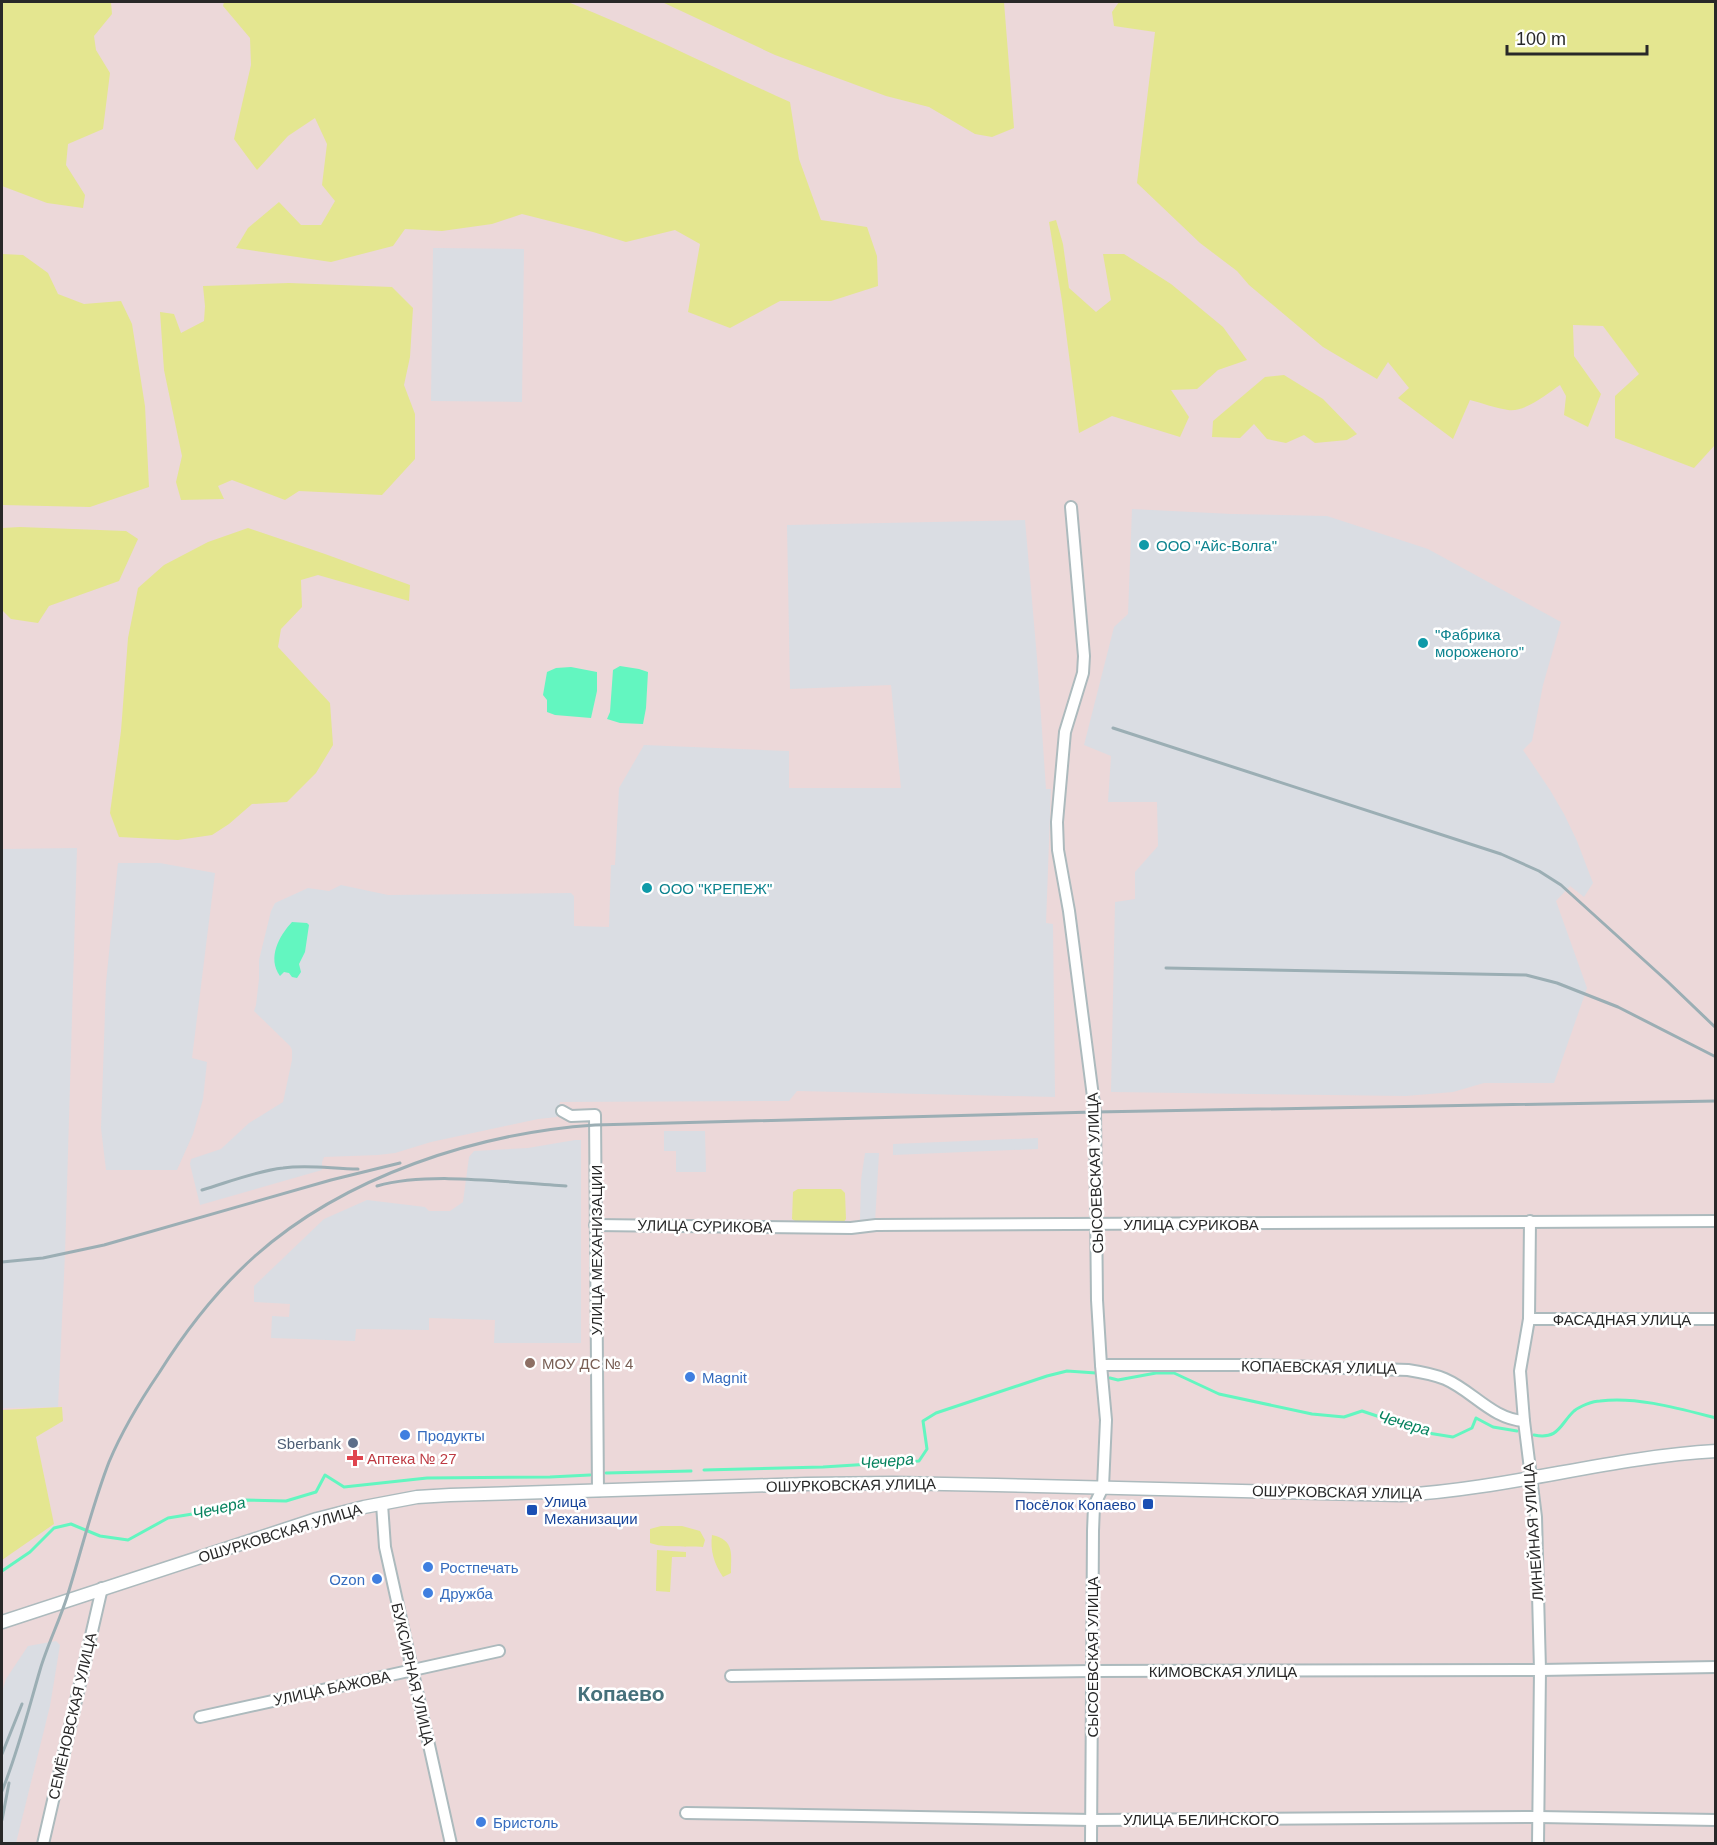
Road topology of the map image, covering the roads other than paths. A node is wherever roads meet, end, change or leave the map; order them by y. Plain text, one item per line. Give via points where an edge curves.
1 (1071, 507) dead end
2 (562, 1111) dead end
3 (1530, 1221) junction
4 (1716, 1221) edge
5 (1097, 1224) junction
6 (595, 1225) junction
7 (1529, 1319) junction
8 (1716, 1319) edge
9 (1101, 1365) junction
10 (1524, 1421) junction
11 (1716, 1451) edge
12 (1531, 1477) junction
13 (1103, 1487) junction
14 (598, 1491) junction
15 (382, 1504) junction
16 (102, 1588) junction
17 (2, 1622) edge
18 (499, 1651) dead end
19 (1716, 1667) edge
20 (412, 1670) junction
21 (1540, 1670) junction
22 (1092, 1671) junction
23 (731, 1676) dead end
24 (200, 1716) dead end
25 (686, 1813) dead end
26 (1539, 1817) junction
27 (1092, 1820) junction
28 (1716, 1820) edge
29 (43, 1844) edge
30 (452, 1844) edge
31 (1091, 1844) edge
32 (1539, 1844) edge

1 - 5 street, СЫСОЕВСКАЯ УЛИЦА via 1084,656 1083,673 1065,732 1058,850 1095,1112
2 - 6 street, УЛИЦА МЕХАНИЗАЦИИ via 571,1116 595,1115
3 - 4 street, УЛИЦА СУРИКОВА
3 - 5 street, УЛИЦА СУРИКОВА
3 - 7 street, ЛИНЕЙНАЯ УЛИЦА
5 - 6 street, УЛИЦА СУРИКОВА via 851,1228
5 - 9 street, СЫСОЕВСКАЯ УЛИЦА
6 - 14 street, УЛИЦА МЕХАНИЗАЦИИ
7 - 8 street, ФАСАДНАЯ УЛИЦА
7 - 10 street, ЛИНЕЙНАЯ УЛИЦА via 1520,1371
9 - 10 street, КОПАЕВСКАЯ УЛИЦА via 1408,1370 1447,1379 1507,1419
9 - 13 street, СЫСОЕВСКАЯ УЛИЦА via 1106,1420
10 - 12 street, ЛИНЕЙНАЯ УЛИЦА
11 - 12 street, ОШУРКОВСКАЯ УЛИЦА
12 - 13 street, ОШУРКОВСКАЯ УЛИЦА via 1401,1495
12 - 21 street, ЛИНЕЙНАЯ УЛИЦА via 1536,1517
13 - 14 street, ОШУРКОВСКАЯ УЛИЦА via 893,1483
13 - 22 street, СЫСОЕВСКАЯ УЛИЦА via 1094,1506
14 - 15 street, ОШУРКОВСКАЯ УЛИЦА via 450,1495
15 - 16 street, ОШУРКОВСКАЯ УЛИЦА via 317,1519
15 - 20 street, БУКСИРНАЯ УЛИЦА via 384,1547
16 - 17 street, ОШУРКОВСКАЯ УЛИЦА
16 - 29 street, СЕМЁНОВСКАЯ УЛИЦА
18 - 20 street, УЛИЦА БАЖОВА
19 - 21 street, КИМОВСКАЯ УЛИЦА
20 - 24 street, УЛИЦА БАЖОВА
20 - 30 street, БУКСИРНАЯ УЛИЦА
21 - 22 street, КИМОВСКАЯ УЛИЦА
21 - 26 street, ЛИНЕЙНАЯ УЛИЦА
22 - 23 street, КИМОВСКАЯ УЛИЦА
22 - 27 street, СЫСОЕВСКАЯ УЛИЦА
25 - 27 street, УЛИЦА БЕЛИНСКОГО
26 - 27 street, УЛИЦА БЕЛИНСКОГО
26 - 28 street, УЛИЦА БЕЛИНСКОГО
26 - 32 street, ЛИНЕЙНАЯ УЛИЦА
27 - 31 street, СЫСОЕВСКАЯ УЛИЦА

